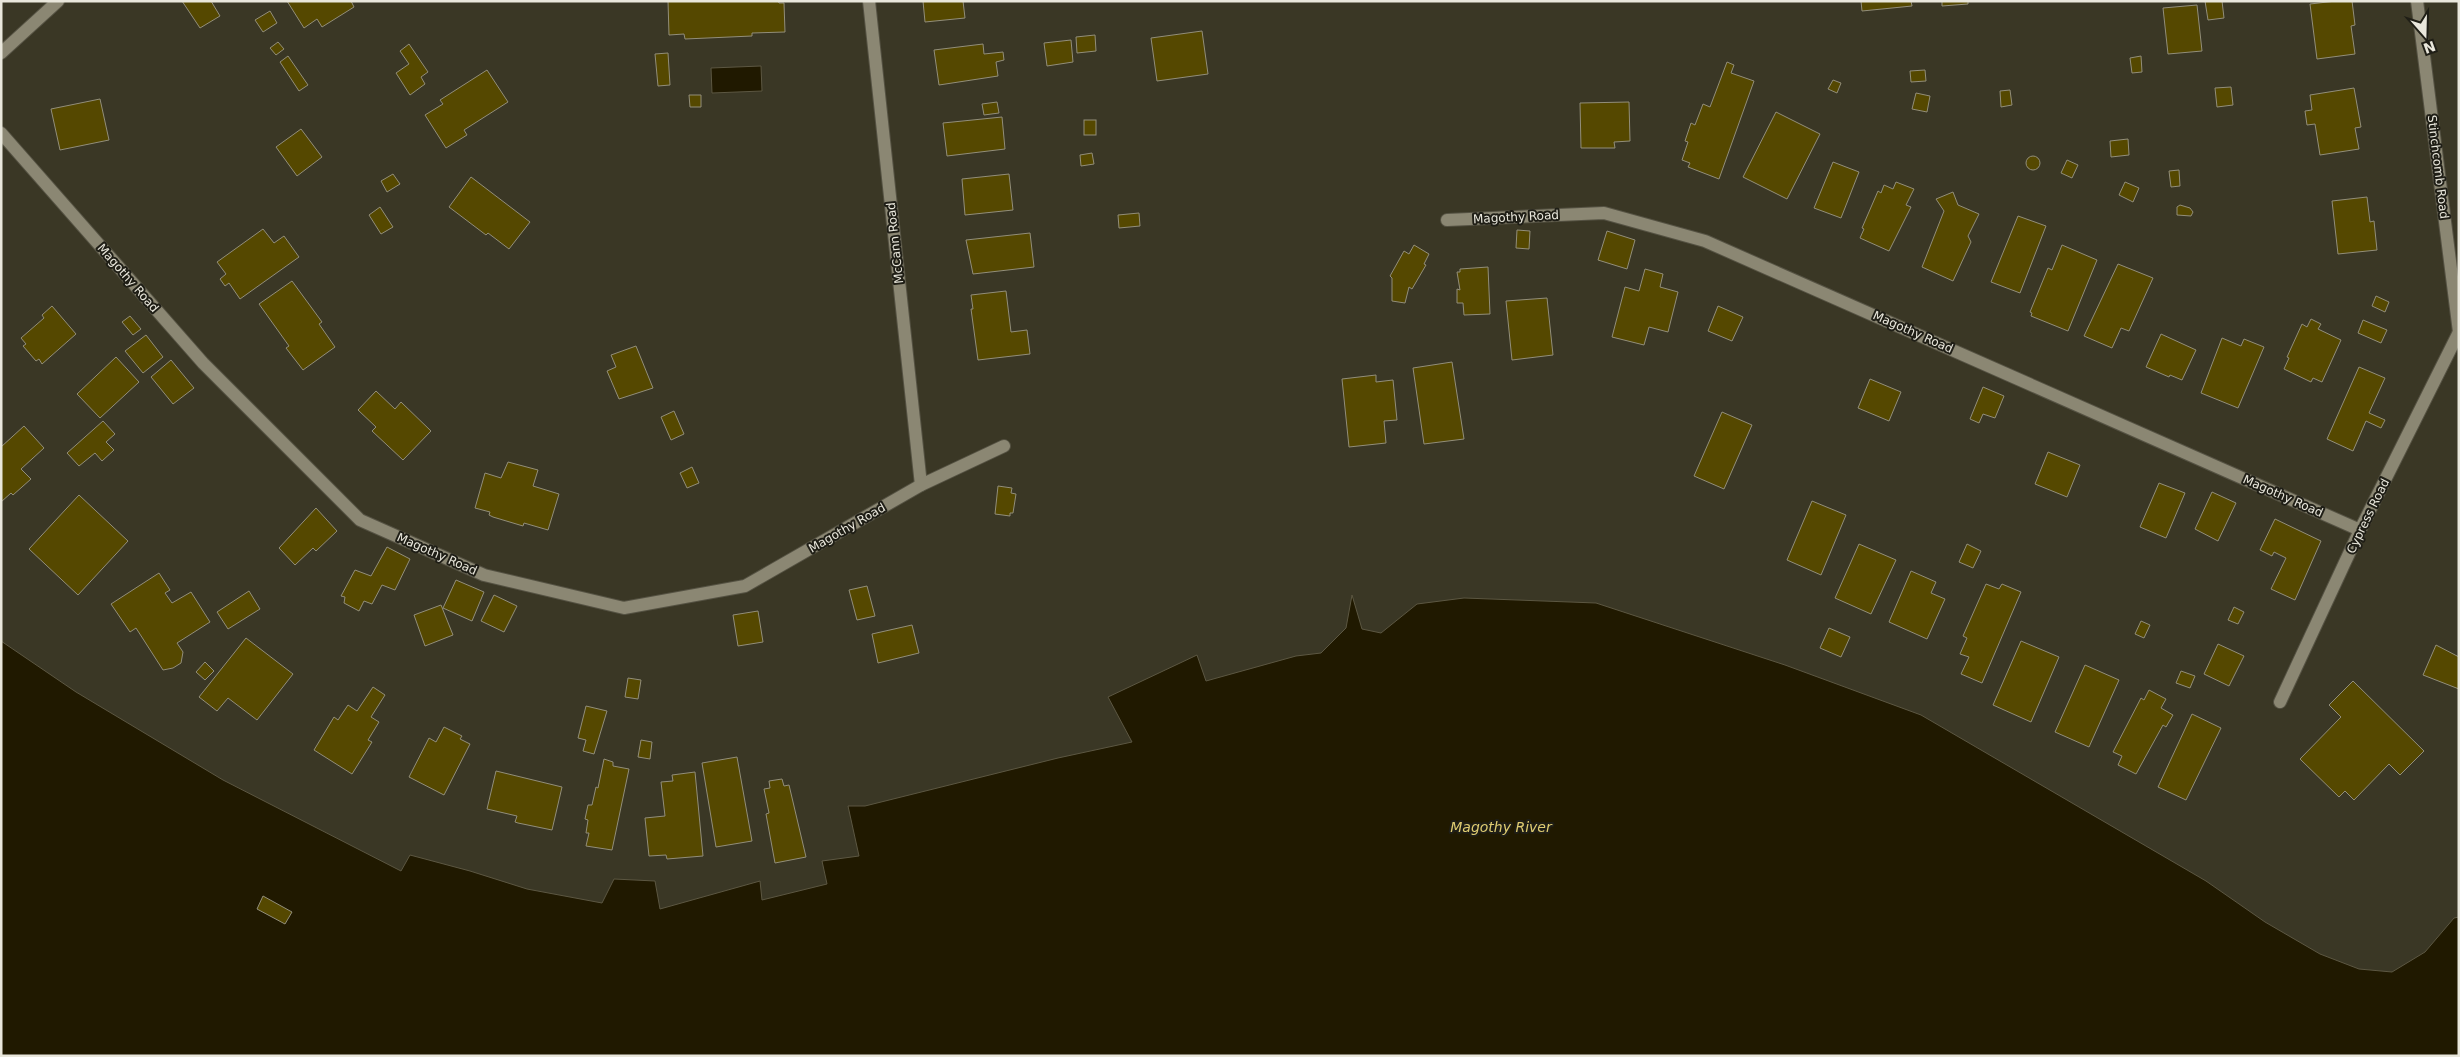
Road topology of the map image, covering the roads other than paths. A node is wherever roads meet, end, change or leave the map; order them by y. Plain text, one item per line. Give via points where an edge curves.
1 (58, 1) edge
2 (868, 1) edge
3 (2417, 1) edge
4 (1, 53) edge
5 (1, 133) edge
6 (1447, 220) dead end
7 (2459, 332) edge
8 (1004, 446) dead end
9 (921, 485) junction
10 (2360, 530) junction
11 (2280, 702) dead end

1 - 4 street
2 - 9 street, McCann Road
3 - 7 street, Stinchcomb Road
5 - 9 street, Magothy Road via 203,363 360,520 484,575 624,608 746,586
6 - 10 street, Magothy Road via 1604,213 1706,241
7 - 10 street, Cypress Road
8 - 9 street, Magothy Road
10 - 11 street, Cypress Road

